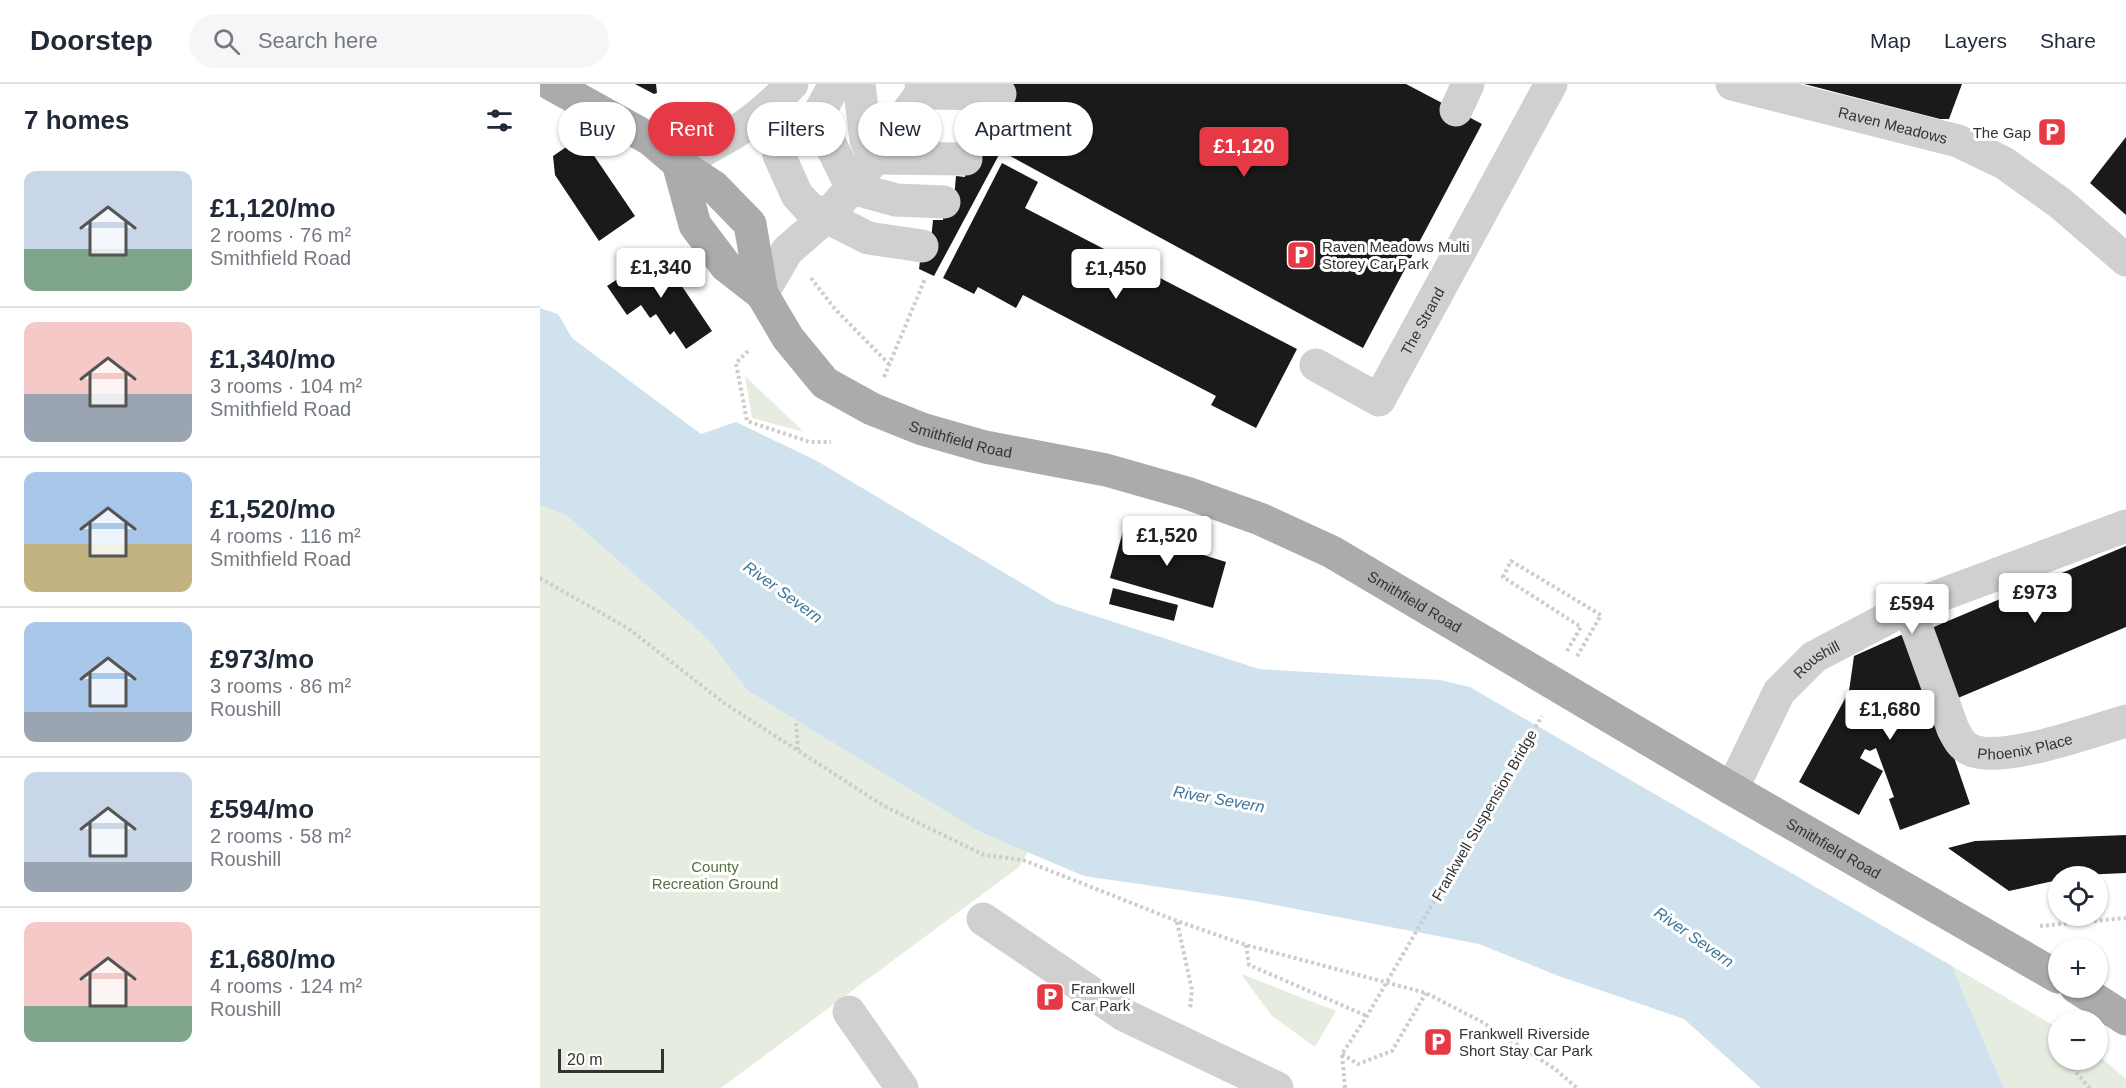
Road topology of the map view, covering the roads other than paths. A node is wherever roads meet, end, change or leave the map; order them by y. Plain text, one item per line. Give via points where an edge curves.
1 (551, 84) edge
2 (835, 84) edge
3 (859, 84) edge
4 (1551, 84) edge
5 (1732, 84) edge
6 (788, 88) edge
7 (861, 102) edge
8 (858, 135) edge
9 (942, 153) edge
10 (870, 156) edge
11 (873, 156) edge
12 (881, 156) edge
13 (886, 156) edge
14 (906, 156) edge
15 (678, 163) junction
16 (957, 181) junction
17 (2126, 260) edge
18 (762, 294) junction
19 (1316, 365) dead end
20 (2126, 526) edge
21 (1909, 608) junction
22 (2126, 721) edge
23 (1732, 789) junction
24 (983, 919) dead end
25 (2048, 971) edge
26 (2093, 998) edge
27 (849, 1012) dead end
28 (2126, 1019) edge
29 (902, 1088) edge
30 (1277, 1088) edge

1 - 15 main road, Smithfield Road via 650,139
2 - 8 street via 816,117
3 - 7 street
4 - 19 street, The Strand via 1379,400
5 - 17 street, Raven Meadows via 1958,141 2004,163 2060,203
6 - 10 street via 779,154 797,195 809,208
6 - 15 street via 735,135
9 - 16 street
11 - 18 street via 787,251
12 - 16 street via 868,238
13 - 16 street via 896,200
14 - 16 street
15 - 18 main road, Smithfield Road via 695,225 726,266
15 - 18 main road, Smithfield Road via 714,187 750,224
18 - 23 main road, Smithfield Road via 788,338 825,383 872,409 922,429 985,447 1106,470 1260,519 1332,552
20 - 21 street, Roushill
21 - 22 street, Phoenix Place via 1953,729 1969,750 1982,754 2047,744
21 - 23 street, Roushill via 1814,657 1796,673 1779,692
23 - 25 main road, Smithfield Road
24 - 30 street via 1124,1015
26 - 28 main road
27 - 29 street

